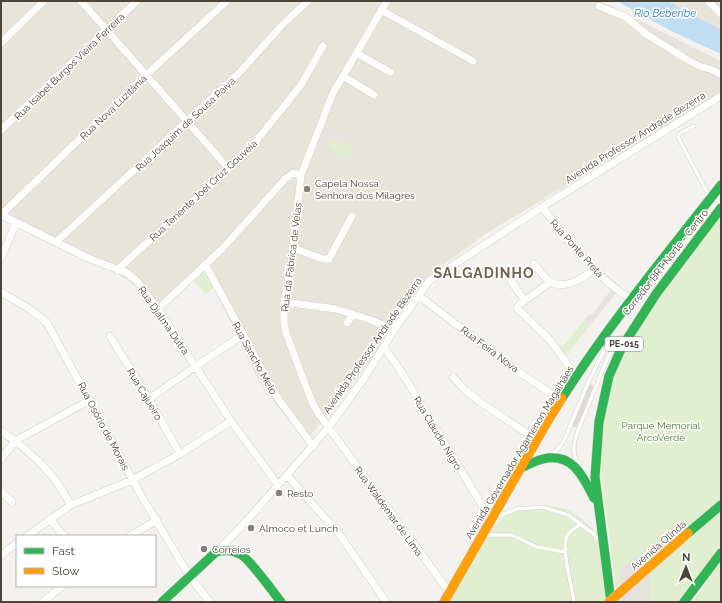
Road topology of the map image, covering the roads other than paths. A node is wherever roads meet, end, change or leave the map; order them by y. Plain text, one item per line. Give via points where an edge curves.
1 (44, 1) edge
2 (81, 1) edge
3 (137, 1) edge
4 (227, 1) edge
5 (308, 1) edge
6 (386, 1) edge
7 (708, 1) edge
8 (599, 6) dead end
9 (381, 10) junction
10 (721, 14) edge
11 (107, 30) junction
12 (1, 43) edge
13 (324, 46) dead end
14 (356, 52) junction
15 (473, 62) dead end
16 (390, 72) dead end
17 (146, 75) junction
18 (721, 75) edge
19 (343, 76) junction
20 (374, 95) dead end
21 (721, 96) edge
22 (187, 122) junction
23 (694, 126) dead end
24 (1, 130) edge
25 (229, 169) junction
26 (301, 175) junction
27 (721, 184) edge
28 (721, 191) edge
29 (710, 198) junction
30 (721, 204) edge
31 (542, 207) junction
32 (721, 208) edge
33 (1, 215) edge
34 (352, 216) dead end
35 (16, 223) junction
36 (56, 242) junction
37 (293, 248) junction
38 (1, 258) edge
39 (205, 264) junction
40 (534, 264) dead end
41 (594, 268) junction
42 (117, 270) junction
43 (511, 281) dead end
44 (550, 282) junction
45 (1, 292) edge
46 (419, 296) junction
47 (632, 300) junction
48 (525, 301) junction
49 (284, 302) junction
50 (642, 307) dead end
51 (158, 309) junction
52 (353, 314) junction
53 (348, 323) dead end
54 (394, 330) junction
55 (624, 331) dead end
56 (243, 335) junction
57 (611, 335) dead end
58 (110, 336) dead end
59 (608, 342) dead end
60 (384, 347) junction
61 (196, 366) junction
62 (577, 375) junction
63 (454, 377) dead end
64 (149, 399) junction
65 (90, 400) junction
66 (562, 400) junction
67 (231, 421) junction
68 (328, 428) junction
69 (1, 430) edge
70 (537, 440) junction
71 (15, 441) junction
72 (313, 446) junction
73 (180, 454) junction
74 (545, 458) junction
75 (1, 459) edge
76 (520, 468) junction
77 (582, 474) junction
78 (287, 475) junction
79 (132, 480) junction
80 (278, 485) junction
81 (1, 491) edge
82 (12, 502) dead end
83 (72, 505) junction
84 (721, 505) edge
85 (598, 506) junction
86 (50, 519) junction
87 (157, 520) junction
88 (491, 520) junction
89 (581, 524) junction
90 (28, 535) edge
91 (63, 535) edge
92 (132, 535) edge
93 (482, 535) junction
94 (16, 545) edge
95 (216, 552) junction
96 (565, 552) junction
97 (721, 553) edge
98 (605, 554) junction
99 (1, 555) edge
100 (190, 577) junction
101 (61, 587) edge
102 (450, 594) junction
103 (43, 602) edge
104 (162, 602) edge
105 (210, 602) edge
106 (281, 602) edge
107 (386, 602) edge
108 (444, 602) edge
109 (574, 602) edge
110 (610, 602) edge
111 (684, 602) edge

1 - 12 street
2 - 11 street
3 - 11 street, Rua Isabel Burgos Vieira Ferreira
4 - 17 street, Rua Nova Luzitânia
5 - 22 street, Rua Joaquim de Sousa Paiva via 282,25 238,74
6 - 9 street, Rua da Fábrica de Velas
7 - 10 street
8 - 18 street via 632,20 646,34 686,60
9 - 14 street, Rua da Fábrica de Velas
9 - 15 street
11 - 17 street
11 - 24 street, Rua Isabel Burgos Vieira Ferreira
13 - 25 street, Rua Tenente Joel Cruz Gouveia via 301,85 249,150
14 - 16 street
14 - 19 street, Rua da Fábrica de Velas
17 - 22 street
17 - 33 street, Rua Nova Luzitânia
19 - 20 street
19 - 26 street, Rua da Fábrica de Velas via 333,93
21 - 31 street, Avenida Professor Andrade Bezerra
22 - 25 street
22 - 36 street, Rua Joaquim de Sousa Paiva
23 - 29 lane via 678,137
25 - 42 street, Rua Tenente Joel Cruz Gouveia
26 - 37 street, Rua da Fábrica de Velas
26 - 39 street via 290,175
27 - 29 main road, Avenida Governador Agamenon Magalhães / PE-015
28 - 47 lane, Corredor BRT Norte - Centro
29 - 47 main road, Avenida Governador Agamenon Magalhães / PE-015
30 - 50 lane, Corredor BRT Norte - Centro
31 - 41 street, Rua Ponte Preta
31 - 46 street, Avenida Professor Andrade Bezerra via 429,281
32 - 85 main road, PE-015 via 656,294 612,367 599,422 595,477
33 - 35 street, Rua Djalma Dutra
34 - 37 street via 329,259
35 - 36 street, Rua Djalma Dutra
35 - 38 street
36 - 42 street, Rua Djalma Dutra
37 - 49 street, Rua da Fábrica de Velas
39 - 51 street
39 - 56 street, Rua Sancho Melo
40 - 44 street
41 - 44 street via 579,281 565,284
41 - 47 street, Rua Ponte Preta
42 - 51 street, Rua Djalma Dutra via 132,277
43 - 48 street
44 - 48 street
45 - 65 street, Rua Osório de Morais via 30,309 47,323
46 - 54 street, Avenida Professor Andrade Bezerra
46 - 66 street, Rua Feira Nova via 519,372
47 - 57 lane, Corredor BRT Norte - Centro
47 - 62 main road, Avenida Governador Agamenon Magalhães / PE-015
48 - 62 street via 517,308 550,340
49 - 52 street via 336,309
49 - 68 street, Rua da Fábrica de Velas via 286,333 312,402
51 - 61 street, Rua Djalma Dutra
52 - 53 street
52 - 54 street
54 - 60 street, Avenida Professor Andrade Bezerra
55 - 77 lane, Corredor BRT Norte - Centro via 608,357 574,443 575,458
56 - 61 street
56 - 72 street, Rua Sancho Melo via 277,397
58 - 64 street, Rua Cajueiro
59 - 74 lane via 563,443 556,452
60 - 68 street, Avenida Professor Andrade Bezerra
60 - 88 street, Rua Cláudio Nigro
61 - 64 street
61 - 67 street, Rua Djalma Dutra
62 - 66 main road, Avenida Governador Agamenon Magalhães / PE-015
63 - 70 street via 480,402
64 - 73 street, Rua Cajueiro
65 - 71 street
65 - 79 street, Rua Osório de Morais
66 - 70 main road, Avenida Governador Agamenon Magalhães / PE-015
67 - 73 street
67 - 80 street, Rua Djalma Dutra
68 - 72 street, Avenida Professor Andrade Bezerra
68 - 102 street, Rua Waldemar de Lima
69 - 71 street
70 - 76 main road, Avenida Governador Agamenon Magalhães / PE-015
71 - 75 street
71 - 83 street via 46,469
72 - 78 street, Avenida Professor Andrade Bezerra
73 - 79 street
74 - 76 main road
74 - 77 main road via 570,462
76 - 88 main road, Avenida Governador Agamenon Magalhães / PE-015
77 - 85 main road
78 - 80 street, Avenida Professor Andrade Bezerra
78 - 107 street via 340,535
79 - 83 street
79 - 87 street, Rua Osório de Morais
80 - 95 street, Avenida Professor Andrade Bezerra
81 - 82 street
83 - 86 street
84 - 110 main road, Avenida Olinda, bridge
85 - 98 main road, PE-015
86 - 90 street
86 - 91 street
87 - 92 street
87 - 100 street, Rua Osório de Morais
88 - 89 lane via 517,509 542,508 568,515
88 - 93 main road, Avenida Governador Agamenon Magalhães / PE-015
89 - 96 lane via 567,536
89 - 98 lane via 594,534
93 - 96 lane via 512,535 537,547
93 - 102 main road, Avenida Governador Agamenon Magalhães / PE-015
94 - 99 street
95 - 100 main road, Avenida Professor Andrade Bezerra
95 - 106 main road via 233,550 244,556
96 - 109 lane
97 - 111 main road
98 - 110 main road, PE-015
100 - 104 main road, Avenida Professor Andrade Bezerra
100 - 105 street, Rua Osório de Morais
101 - 103 street
102 - 108 main road, Avenida Governador Agamenon Magalhães / PE-015

